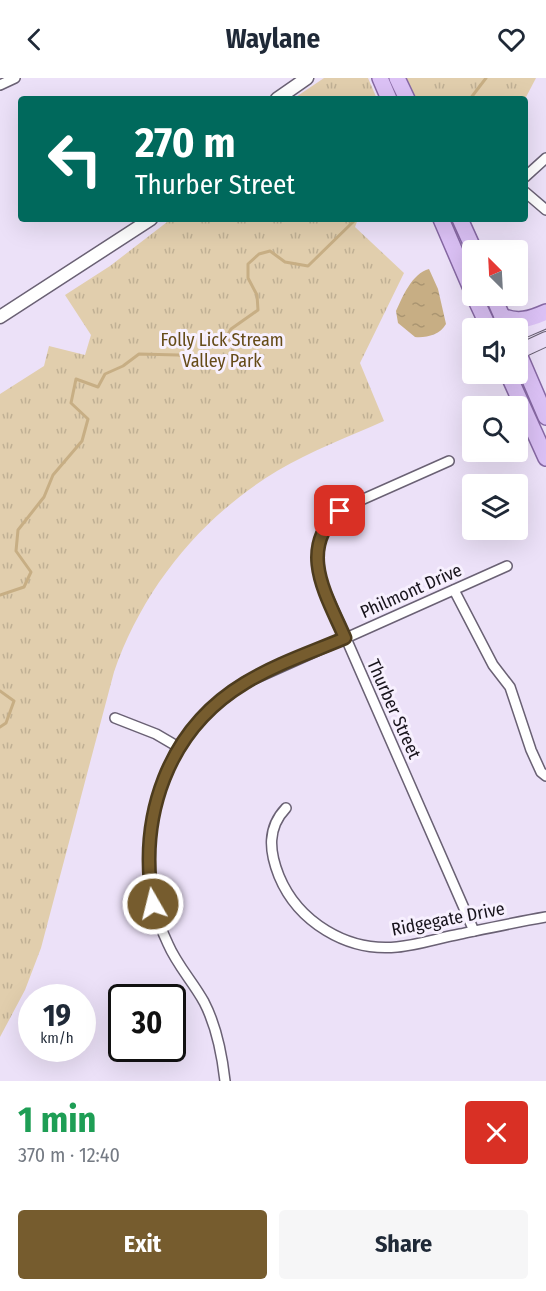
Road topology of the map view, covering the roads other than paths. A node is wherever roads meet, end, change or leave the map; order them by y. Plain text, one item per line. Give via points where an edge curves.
1 (15, 78) edge
2 (307, 78) edge
3 (380, 78) edge
4 (397, 78) edge
5 (0, 85) edge
6 (281, 96) edge
7 (388, 96) edge
8 (406, 96) edge
9 (546, 158) edge
10 (528, 174) edge
11 (528, 195) edge
12 (546, 210) edge
13 (146, 222) edge
14 (442, 222) edge
15 (461, 222) edge
16 (469, 240) edge
17 (462, 268) edge
18 (546, 312) edge
19 (0, 317) edge
20 (528, 319) edge
21 (546, 321) edge
22 (528, 329) edge
23 (546, 339) edge
24 (528, 347) edge
25 (528, 375) edge
26 (513, 384) edge
27 (546, 417) edge
28 (546, 458) edge
29 (449, 461) dead end
30 (507, 566) dead end
31 (454, 590) junction
32 (345, 638) junction
33 (115, 718) dead end
34 (180, 748) junction
35 (546, 776) edge
36 (286, 808) dead end
37 (546, 917) edge
38 (474, 931) junction
39 (225, 1081) edge

1 - 5 street
2 - 6 street
3 - 7 main road
4 - 8 main road
9 - 10 street
11 - 12 street
13 - 19 street
14 - 17 main road
15 - 16 main road
18 - 20 main road
21 - 22 main road
23 - 24 main road
25 - 27 main road
26 - 28 main road
29 - 32 street, Thurber Street via 350,505 327,525 318,548 317,568
30 - 31 street, Philmont Drive
31 - 32 street, Philmont Drive
31 - 35 street via 493,666 510,687 531,750
32 - 34 street, Philmont Drive via 243,684 208,712
32 - 38 street, Thurber Street
33 - 34 street
34 - 39 street, Philmont Drive via 164,779 152,817 150,883 156,916 168,946 212,1019
36 - 38 street, Ridgegate Drive via 271,834 273,859 286,891 320,927 349,942 382,948
37 - 38 street, Ridgegate Drive

